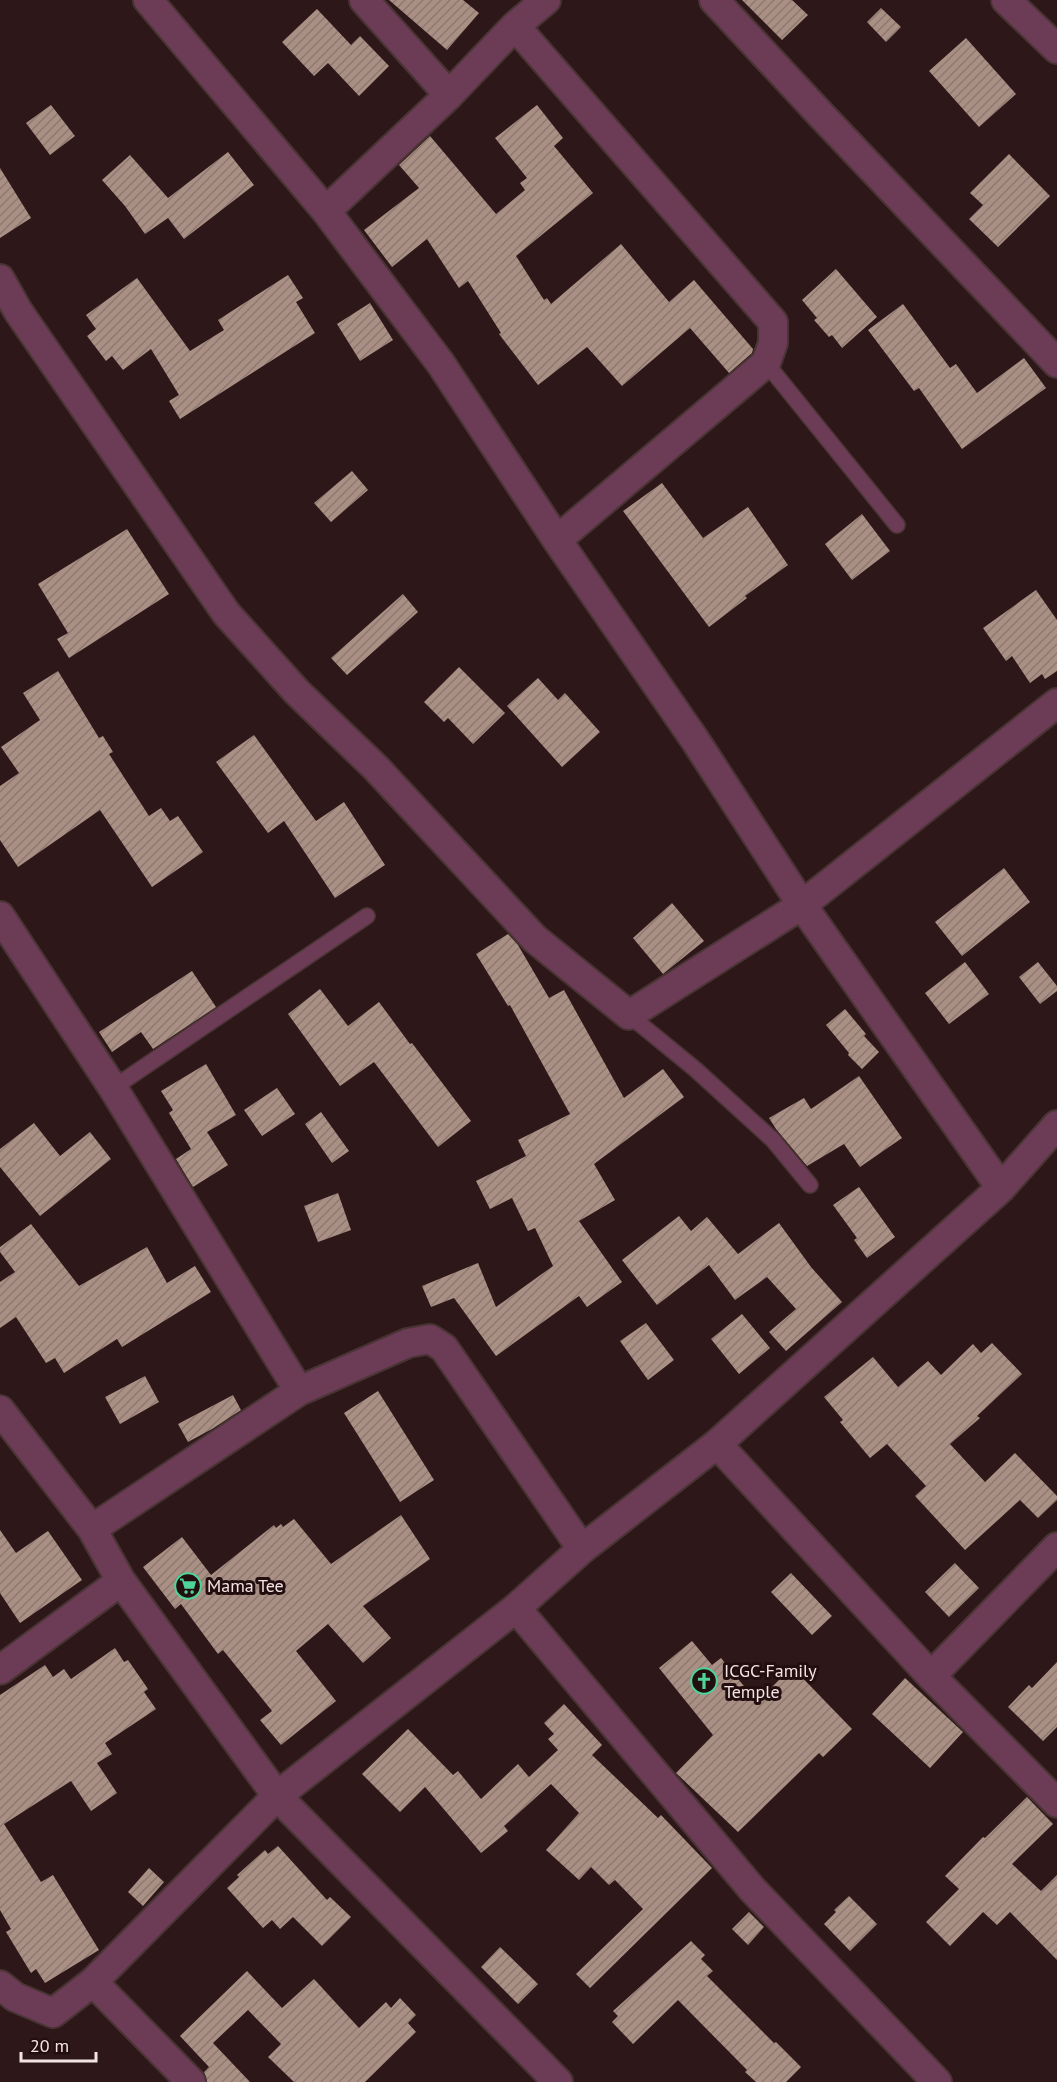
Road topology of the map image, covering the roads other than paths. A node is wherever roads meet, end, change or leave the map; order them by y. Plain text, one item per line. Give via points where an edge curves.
1 (148, 0) edge
2 (364, 0) edge
3 (546, 0) edge
4 (714, 0) edge
5 (1006, 0) edge
6 (515, 26) junction
7 (1057, 49) edge
8 (449, 95) junction
9 (326, 211) junction
10 (0, 279) edge
11 (766, 363) junction
12 (1057, 363) edge
13 (897, 525) dead end
14 (557, 540) junction
15 (1057, 703) edge
16 (802, 905) junction
17 (0, 916) edge
18 (367, 916) dead end
19 (629, 1015) junction
20 (113, 1088) junction
21 (1057, 1125) edge
22 (810, 1185) dead end
23 (1001, 1188) junction
24 (299, 1391) junction
25 (0, 1410) edge
26 (717, 1444) junction
27 (92, 1529) junction
28 (1057, 1547) edge
29 (582, 1549) junction
30 (121, 1581) junction
31 (516, 1608) junction
32 (0, 1670) edge
33 (931, 1676) junction
34 (277, 1796) junction
35 (1057, 1803) edge
36 (93, 1982) junction
37 (0, 1985) edge
38 (192, 2082) edge
39 (558, 2082) edge
40 (937, 2082) edge

1 - 9 street
2 - 8 street
3 - 6 street
4 - 12 street
5 - 7 street
6 - 8 street
6 - 11 street via 773,322 773,343
8 - 9 street
9 - 14 street via 441,364
10 - 19 street via 226,613 536,939
11 - 13 lane
11 - 14 street
14 - 16 street via 695,740
15 - 16 street
16 - 19 street
16 - 23 street
17 - 20 street
18 - 20 lane
19 - 22 lane via 773,1140
20 - 24 street
21 - 23 street
23 - 26 street
24 - 27 street
24 - 29 street via 408,1343 430,1339 444,1348
25 - 27 street
26 - 29 street
26 - 33 street
27 - 30 street
28 - 33 street
29 - 31 street
30 - 32 street
30 - 34 street
31 - 34 street
31 - 40 street via 752,1889
33 - 35 street
34 - 36 street
34 - 39 street
36 - 37 street via 53,2013 15,1997
36 - 38 street

